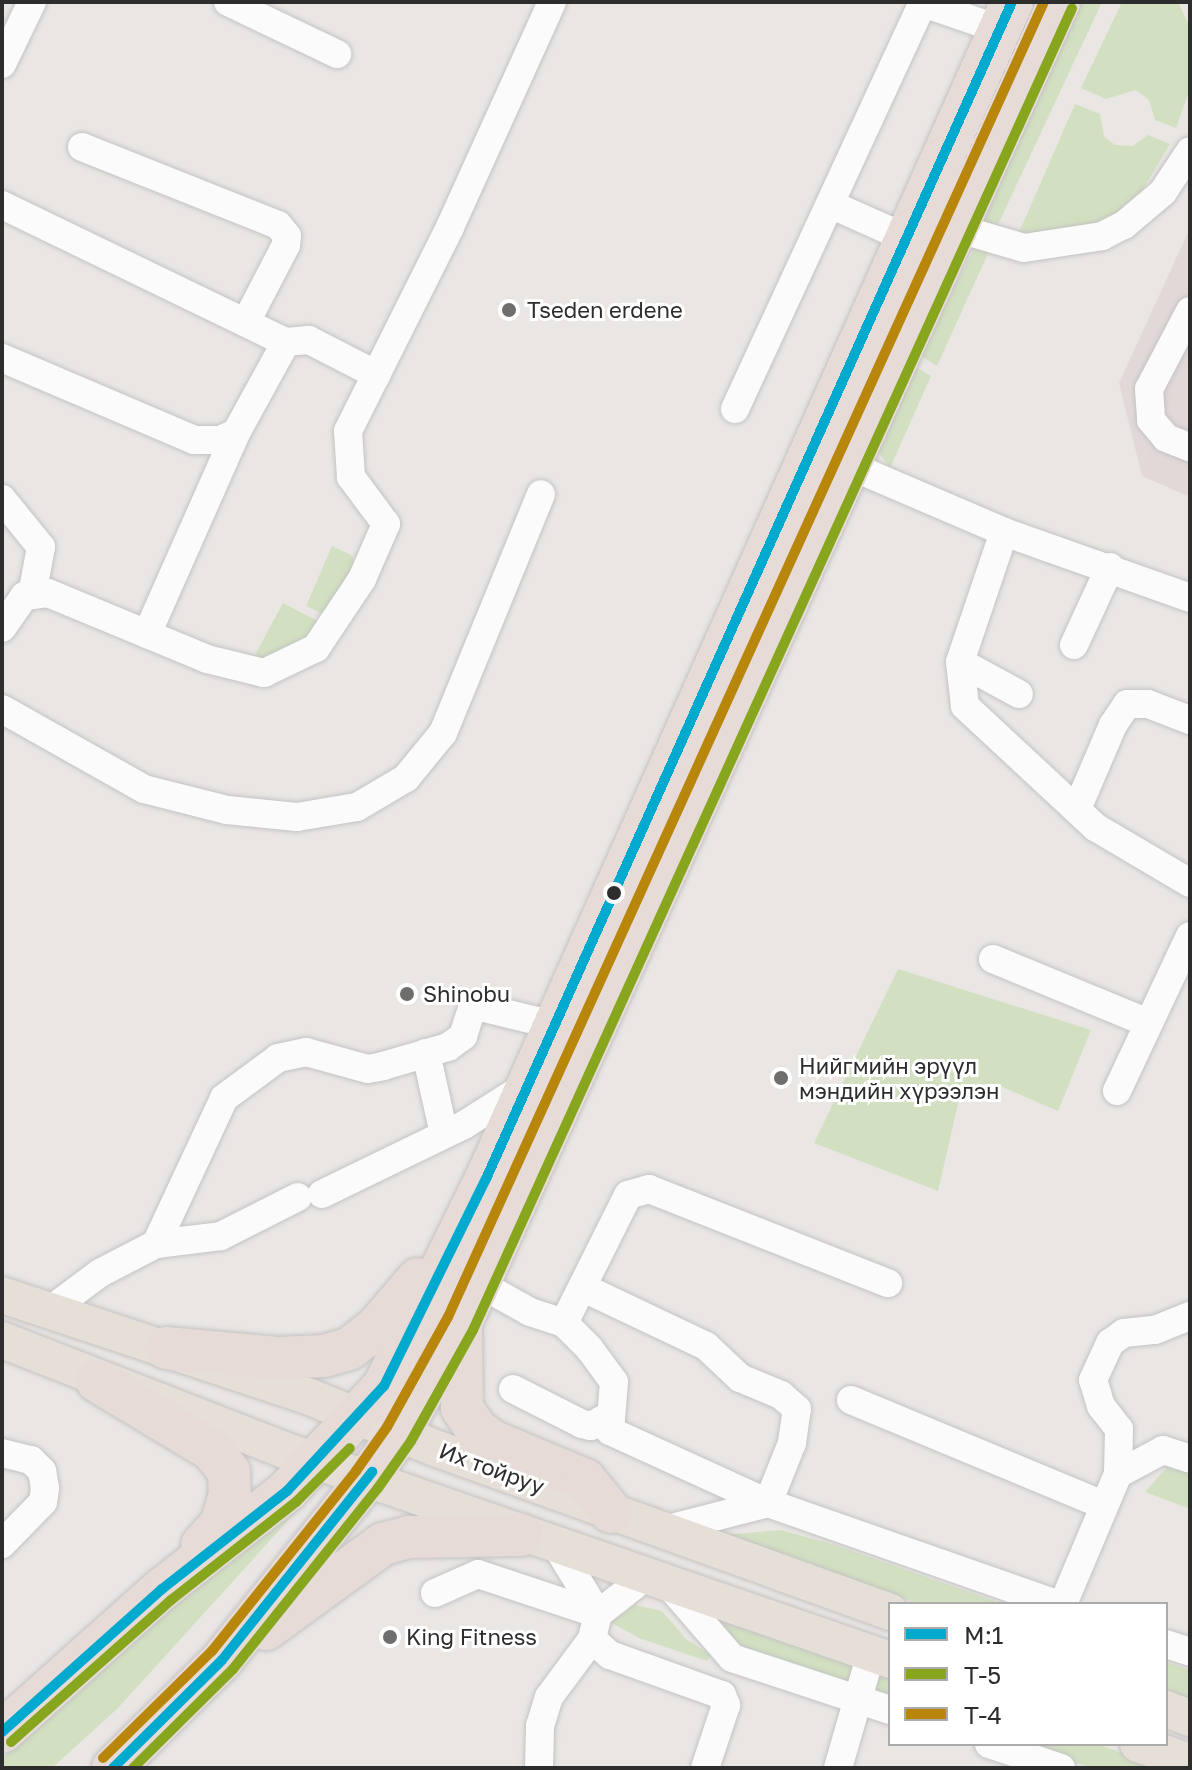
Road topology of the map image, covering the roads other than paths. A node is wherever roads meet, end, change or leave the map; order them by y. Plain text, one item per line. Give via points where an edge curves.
1 (32, 2) edge
2 (228, 2) edge
3 (552, 2) edge
4 (1059, 2) edge
5 (923, 3) edge
6 (1006, 16) edge
7 (337, 54) dead end
8 (2, 64) edge
9 (82, 147) dead end
10 (1190, 151) edge
11 (830, 204) junction
12 (2, 205) edge
13 (956, 228) junction
14 (906, 238) junction
15 (1190, 311) edge
16 (246, 322) junction
17 (286, 342) junction
18 (2, 358) edge
19 (377, 375) junction
20 (735, 409) dead end
21 (236, 433) junction
22 (1190, 447) edge
23 (848, 465) junction
24 (541, 494) dead end
25 (2, 499) edge
26 (1004, 532) junction
27 (1110, 567) junction
28 (32, 595) junction
29 (1190, 598) edge
30 (2, 628) edge
31 (147, 634) junction
32 (1074, 645) dead end
33 (960, 662) junction
34 (1019, 694) dead end
35 (2, 709) edge
36 (1190, 720) edge
37 (1077, 809) junction
38 (1190, 883) edge
39 (1190, 936) edge
40 (993, 959) dead end
41 (1148, 1023) junction
42 (554, 1025) junction
43 (426, 1053) junction
44 (527, 1085) junction
45 (1117, 1091) dead end
46 (444, 1134) junction
47 (486, 1179) junction
48 (156, 1244) junction
49 (888, 1283) dead end
50 (480, 1284) junction
51 (582, 1287) junction
52 (2, 1295) edge
53 (49, 1311) junction
54 (1190, 1316) edge
55 (461, 1323) junction
56 (564, 1323) junction
57 (2, 1340) edge
58 (166, 1348) junction
59 (97, 1381) junction
60 (513, 1389) dead end
61 (851, 1400) dead end
62 (607, 1417) junction
63 (359, 1418) junction
64 (399, 1434) junction
65 (2, 1453) edge
66 (1190, 1459) edge
67 (317, 1461) junction
68 (1118, 1474) junction
69 (367, 1479) junction
70 (768, 1503) junction
71 (1103, 1505) junction
72 (611, 1512) junction
73 (660, 1531) junction
74 (539, 1541) junction
75 (2, 1544) edge
76 (657, 1581) junction
77 (162, 1589) junction
78 (435, 1593) dead end
79 (1050, 1602) edge
80 (1064, 1602) edge
81 (888, 1611) edge
82 (595, 1627) junction
83 (1168, 1645) edge
84 (1190, 1652) edge
85 (880, 1657) edge
86 (222, 1660) junction
87 (857, 1699) junction
88 (888, 1709) edge
89 (1168, 1710) edge
90 (1190, 1718) edge
91 (2, 1732) edge
92 (995, 1746) edge
93 (1144, 1746) edge
94 (1190, 1762) edge
95 (113, 1768) edge
96 (539, 1768) edge
97 (705, 1768) edge
98 (838, 1768) edge
99 (1061, 1768) edge

1 - 8 street
2 - 7 street
3 - 19 street
4 - 13 highway
5 - 6 street
5 - 11 street
6 - 14 highway
9 - 16 street via 278,225 287,236 286,245
10 - 13 street via 1163,192 1102,236 1024,248
11 - 14 street
11 - 20 street
12 - 16 street
13 - 23 highway
14 - 42 highway
15 - 22 street via 1149,389 1151,420 1166,438
16 - 17 street
17 - 19 street via 309,340
17 - 21 street
18 - 21 street via 194,440 220,440
19 - 31 street via 348,431 351,477 386,524 362,579 316,648 264,673 207,659
21 - 31 street
23 - 26 street
23 - 50 highway
24 - 35 street via 443,733 406,778 357,807 297,817 227,810 144,789
25 - 28 street via 41,547
26 - 27 street
26 - 33 street
27 - 29 street
27 - 32 street
28 - 30 street via 24,596
28 - 31 street via 48,593
33 - 34 street
33 - 37 street via 965,706 979,725
36 - 37 street via 1148,704 1127,704
37 - 38 street via 1106,834
39 - 41 street
40 - 41 street
41 - 45 street
42 - 43 street via 480,1007 472,1009 463,1036
42 - 44 highway
43 - 46 street
43 - 48 street via 368,1069 306,1052 278,1058 224,1098
44 - 46 street
44 - 47 highway
46 - 48 street via 221,1236
47 - 58 highway via 446,1230 409,1294 349,1349 278,1358
47 - 63 highway via 384,1386
48 - 53 street via 100,1273
49 - 51 street via 649,1189 628,1195
50 - 55 highway
50 - 56 street via 530,1312
51 - 56 street
51 - 70 street via 706,1346 740,1378 781,1395 797,1409 792,1443
52 - 53 main road, Их тойруу
53 - 58 main road, Их тойруу
54 - 68 street via 1155,1330 1124,1333 1105,1352 1093,1380 1101,1406 1119,1429
55 - 64 highway
55 - 72 highway via 462,1408 477,1430 585,1480
56 - 62 street via 614,1382
57 - 59 main road
58 - 63 main road, Их тойруу
59 - 67 main road
59 - 77 highway via 212,1450 229,1472 230,1495 221,1524
60 - 62 street via 582,1424
61 - 71 street
62 - 70 street via 610,1431 626,1441
63 - 64 main road, Их тойруу
63 - 67 highway
64 - 69 highway
64 - 72 main road, Их тойруу
65 - 75 street via 31,1460 42,1471 45,1488 43,1502
66 - 68 street via 1163,1450
67 - 69 main road
67 - 77 highway
68 - 71 street
69 - 74 main road
69 - 86 highway
70 - 73 street
70 - 79 street
71 - 80 street
72 - 73 main road, Их тойруу
73 - 81 main road, Их тойруу
74 - 76 main road
74 - 82 street
74 - 86 highway via 410,1537 383,1544
76 - 82 street
76 - 85 main road
76 - 87 street via 732,1658
77 - 91 highway
78 - 82 street via 478,1574
82 - 96 street via 549,1697 540,1726
82 - 97 street via 610,1655 722,1695 726,1705
83 - 84 street
85 - 87 street
86 - 95 highway
87 - 88 street
87 - 98 street
89 - 90 main road
92 - 99 street
93 - 94 main road

